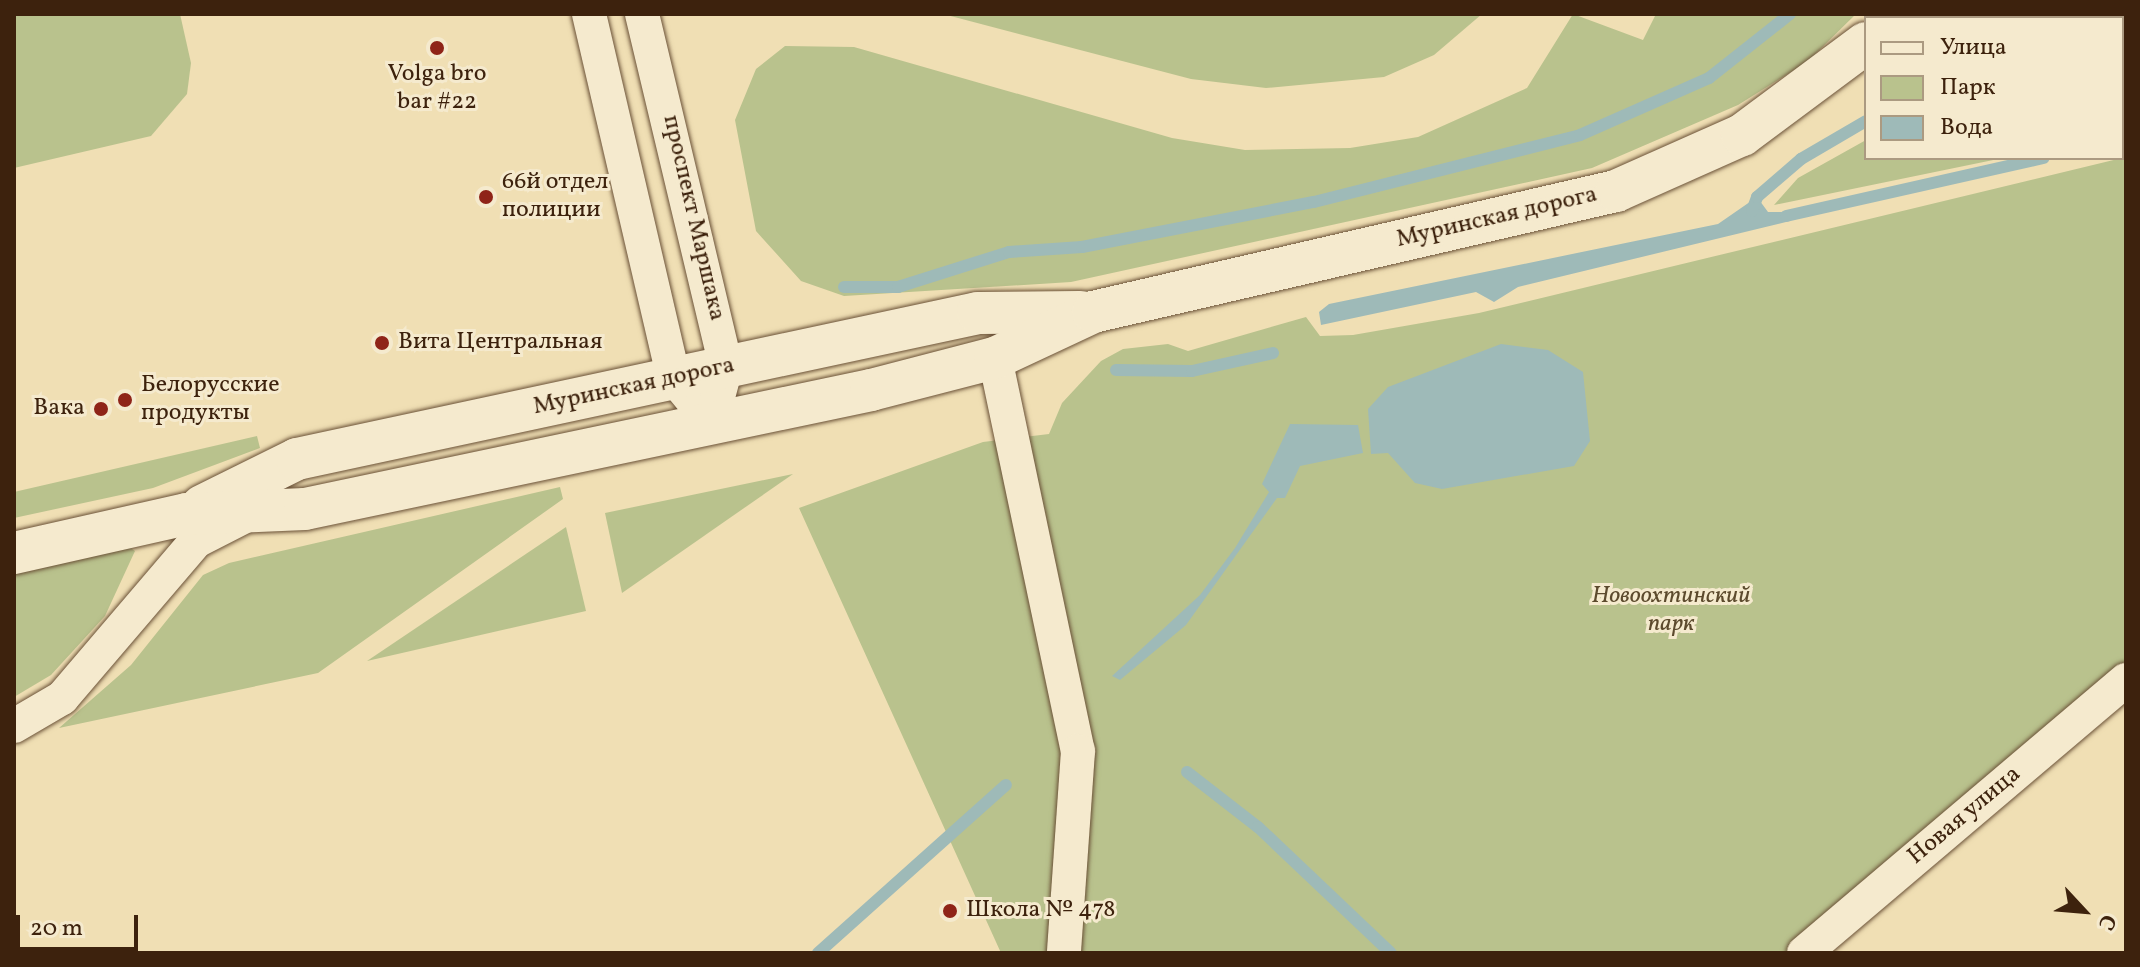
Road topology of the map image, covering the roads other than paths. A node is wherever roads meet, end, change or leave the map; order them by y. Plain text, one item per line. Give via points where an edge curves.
1 (589, 14) edge
2 (642, 14) edge
3 (1864, 44) edge
4 (1093, 312) junction
5 (995, 358) junction
6 (726, 367) junction
7 (674, 378) junction
8 (711, 423) junction
9 (255, 511) junction
10 (187, 514) junction
11 (14, 553) edge
12 (2126, 680) edge
13 (14, 726) edge
14 (1064, 953) edge
15 (1804, 953) edge

1 - 7 street
2 - 6 street, проспект Маршака
3 - 4 street, Муринская дорога via 1742,135 1616,191
4 - 5 street, Муринская дорога
4 - 6 street, Муринская дорога via 978,313
5 - 8 street, Муринская дорога
5 - 14 street via 1078,751
6 - 7 street, Муринская дорога
6 - 8 street, проспект Маршака
7 - 8 street
7 - 10 street, Муринская дорога via 297,459
8 - 9 street, Муринская дорога via 305,509
9 - 10 street, Муринская дорога
9 - 13 street via 196,541 62,698
10 - 11 street, Муринская дорога
12 - 15 street, Новая улица

